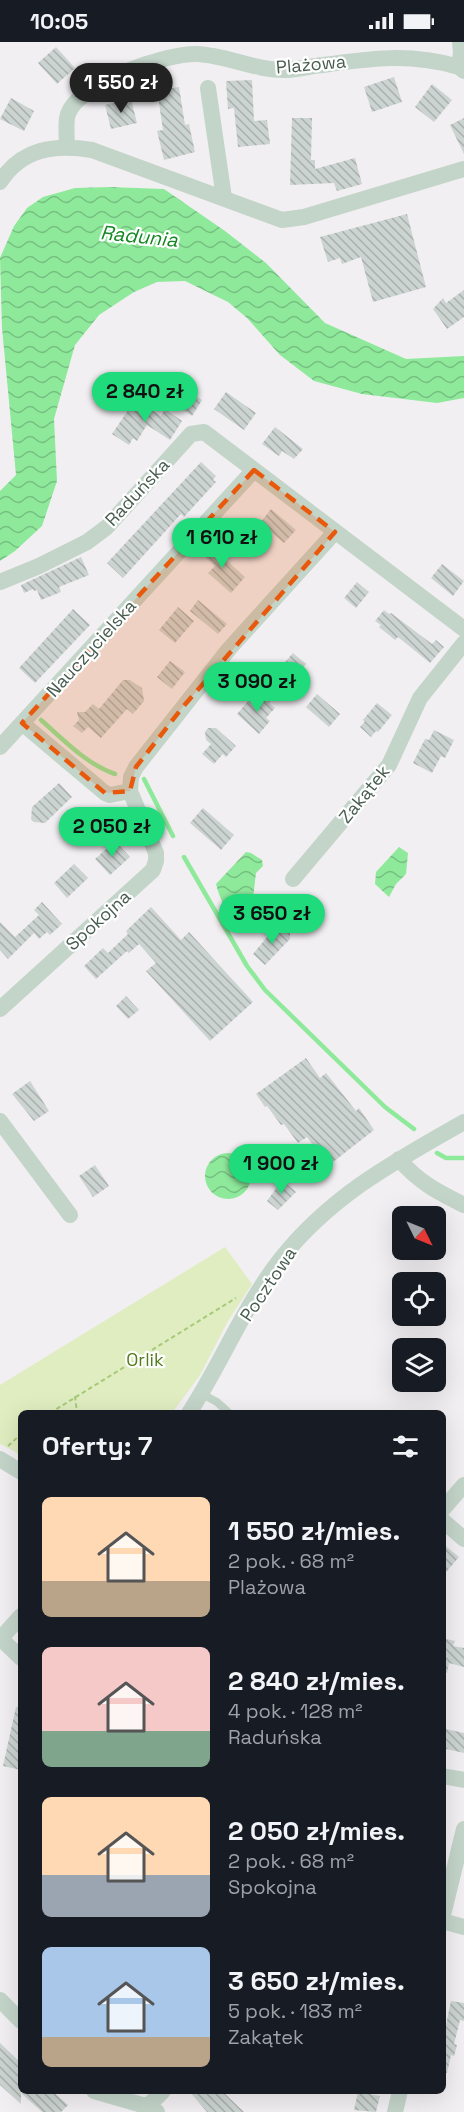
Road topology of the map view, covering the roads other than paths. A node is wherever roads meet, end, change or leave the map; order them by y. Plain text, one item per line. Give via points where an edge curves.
1 (460, 42) edge
2 (462, 69) edge
3 (208, 88) dead end
4 (67, 146) junction
5 (464, 169) edge
6 (0, 182) edge
7 (224, 198) junction
8 (254, 470) junction
9 (335, 532) junction
10 (0, 582) edge
11 (464, 629) edge
12 (464, 643) edge
13 (22, 723) junction
14 (0, 747) edge
15 (130, 791) junction
16 (293, 879) dead end
17 (0, 1009) edge
18 (0, 1121) edge
19 (464, 1122) edge
20 (399, 1159) junction
21 (464, 1205) edge
22 (70, 1215) dead end
23 (202, 1394) junction
24 (191, 1410) edge
25 (226, 1410) edge
26 (2, 1455) edge
27 (18, 1469) edge
28 (464, 1485) edge
29 (446, 1505) edge
30 (446, 1523) edge
31 (464, 1539) edge
32 (18, 1619) edge
33 (0, 1638) edge
34 (18, 1655) edge
35 (446, 1777) edge
36 (464, 1780) edge
37 (464, 1829) edge
38 (446, 1903) edge
39 (446, 1921) edge
40 (464, 1927) edge
41 (0, 2000) edge
42 (18, 2018) edge
43 (105, 2094) edge
44 (161, 2094) edge
45 (399, 2094) edge
46 (153, 2108) edge
47 (395, 2112) edge

1 - 2 street
2 - 4 street, Plażowa via 428,59 398,57 287,70 198,54 178,56 93,87 77,100 68,115
3 - 7 street
4 - 6 street via 44,149 17,162
4 - 7 street via 92,150
5 - 7 street via 282,219
8 - 9 street, Raduńska
8 - 10 street, Raduńska via 204,432 191,434 100,532 87,542
8 - 13 street, Nauczycielska
9 - 11 street, Raduńska
9 - 15 street via 229,649 182,708 136,767
12 - 16 street, Zakątek via 420,698 389,765
13 - 14 street, Nauczycielska
13 - 15 street via 105,793
15 - 17 street, Spokojna via 156,853 153,870
18 - 22 street
19 - 20 street, Pocztowa
20 - 21 street via 429,1188
20 - 23 street, Pocztowa via 316,1220 279,1261
23 - 24 street, Pocztowa
23 - 25 lane
26 - 27 street
28 - 29 street
30 - 31 street
32 - 33 street
33 - 34 street
35 - 36 street
37 - 38 street
39 - 40 street
41 - 42 street
43 - 46 street
44 - 46 street
45 - 47 street

